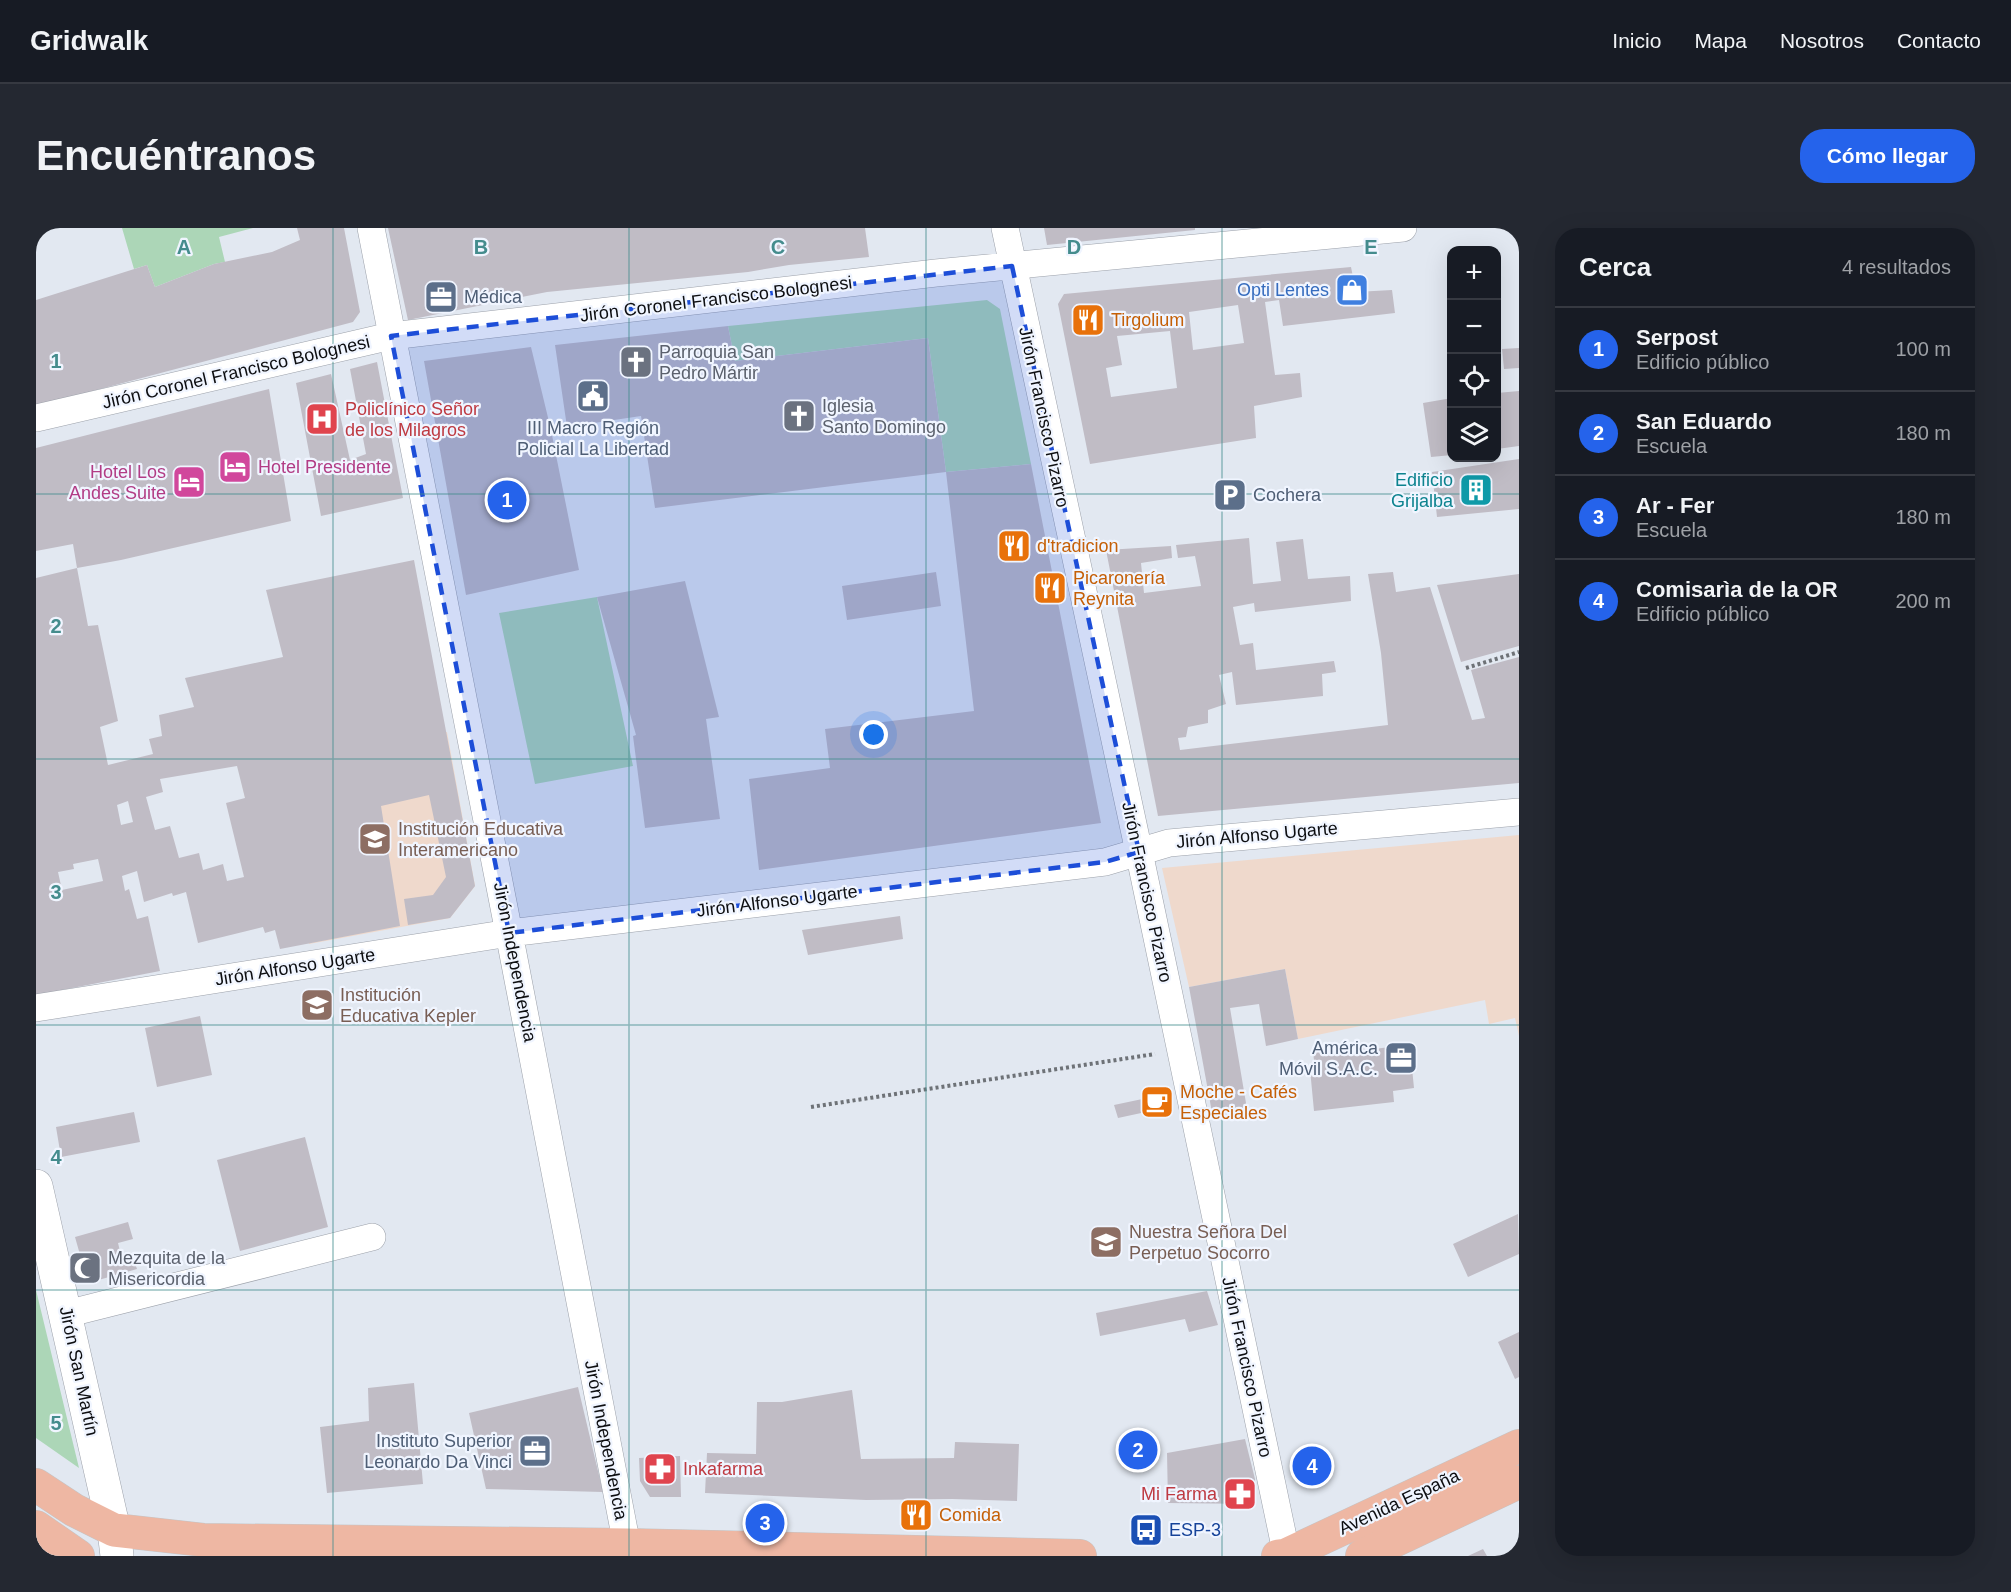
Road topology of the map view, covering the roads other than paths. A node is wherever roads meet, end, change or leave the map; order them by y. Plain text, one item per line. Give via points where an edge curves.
1 (371, 228) edge
2 (1005, 228) edge
3 (1403, 228) edge
4 (1012, 266) junction
5 (391, 336) junction
6 (36, 418) edge
7 (1519, 812) edge
8 (1139, 852) junction
9 (509, 933) junction
10 (36, 1008) edge
11 (36, 1186) edge
12 (372, 1237) dead end
13 (66, 1314) junction
14 (1519, 1446) edge
15 (1519, 1482) edge
16 (36, 1485) edge
17 (36, 1527) edge
18 (115, 1543) edge
19 (627, 1550) edge
20 (78, 1556) edge
21 (1080, 1556) edge
22 (1284, 1556) edge
23 (1362, 1556) edge

1 - 5 street, Jirón Independencia
2 - 4 street, Jirón Francisco Pizarro
3 - 4 street, Jirón Coronel Francisco Bolognesi
4 - 5 street, Jirón Coronel Francisco Bolognesi
4 - 8 street, Jirón Francisco Pizarro
5 - 6 street, Jirón Coronel Francisco Bolognesi
5 - 9 street, Jirón Independencia
7 - 8 street, Jirón Alfonso Ugarte via 1168,843
8 - 9 street, Jirón Alfonso Ugarte via 1105,862
8 - 22 street, Jirón Francisco Pizarro
9 - 10 street, Jirón Alfonso Ugarte
9 - 19 street, Jirón Independencia
11 - 13 street, Jirón San Martín
12 - 13 street
13 - 18 street, Jirón San Martín
14 - 22 main road, Avenida España
15 - 23 main road, Avenida España
16 - 18 main road
17 - 20 main road
18 - 19 main road via 203,1540
19 - 21 main road

